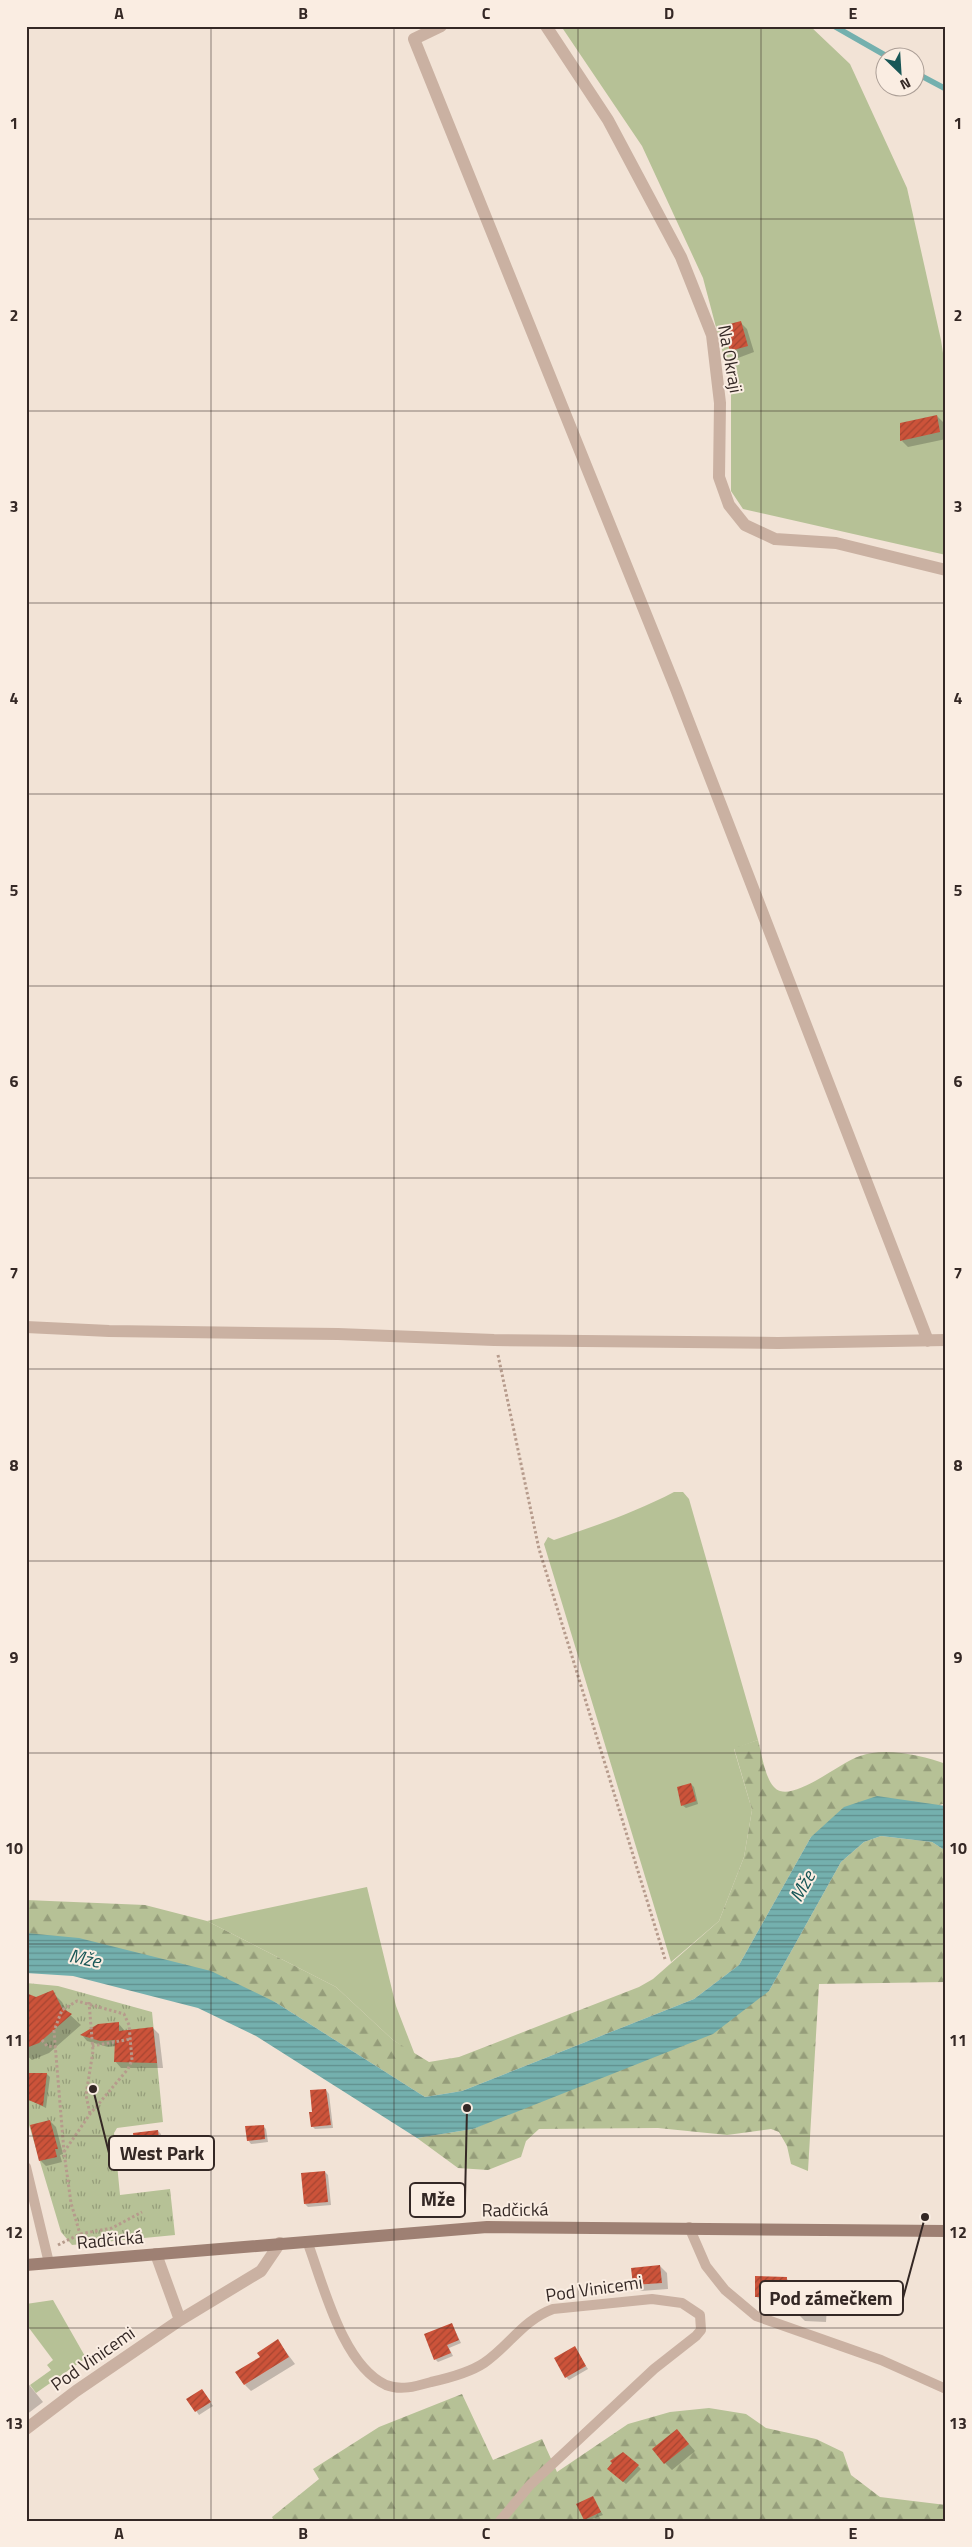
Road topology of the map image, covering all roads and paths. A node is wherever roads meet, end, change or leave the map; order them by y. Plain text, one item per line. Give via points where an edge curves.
1 (441, 26) edge
2 (546, 26) edge
3 (946, 570) edge
4 (26, 1327) edge
5 (494, 1340) junction
6 (946, 1340) edge
7 (928, 1341) junction
8 (665, 1959) dead end
9 (89, 2002) junction
10 (131, 2039) junction
11 (42, 2040) dead end
12 (92, 2046) junction
13 (56, 2047) junction
14 (90, 2114) junction
15 (64, 2152) junction
16 (26, 2166) edge
17 (142, 2212) dead end
18 (689, 2228) junction
19 (946, 2231) edge
20 (80, 2234) junction
21 (68, 2239) dead end
22 (307, 2241) junction
23 (280, 2243) junction
24 (156, 2254) junction
25 (49, 2263) junction
26 (26, 2265) edge
27 (180, 2320) junction
28 (946, 2389) edge
29 (26, 2429) edge
30 (500, 2521) edge

1 - 7 street via 414,39 676,689
2 - 3 street, Na Okraji via 608,120 681,257 712,335 720,403 719,477 729,505 745,525 775,539 836,543
4 - 5 street
5 - 7 street
5 - 8 path via 538,1549
6 - 7 street
9 - 10 path via 124,2014
9 - 12 path
9 - 13 path via 77,2001 62,2010 54,2031
10 - 12 path
10 - 14 path via 132,2060 128,2069
11 - 13 path via 48,2046
12 - 14 path via 86,2095
13 - 15 path
14 - 15 path
15 - 20 path via 71,2203
16 - 25 lane
17 - 20 path via 112,2228
18 - 19 street, Radčická
18 - 22 street, Radčická via 487,2226
18 - 28 lane via 706,2266 725,2290 756,2316 882,2360
20 - 21 path
22 - 23 street, Radčická
22 - 30 lane, Pod Vinicemi via 336,2319 354,2355 370,2374 387,2386 406,2388 478,2367 526,2324 553,2309 652,2299 682,2303 700,2315 702,2322 696,2336 654,2370 530,2485
23 - 24 street, Radčická
23 - 27 street, Pod Vinicemi via 261,2271
24 - 25 street, Radčická
24 - 27 street
25 - 26 street, Radčická
27 - 29 street, Pod Vinicemi via 76,2390

